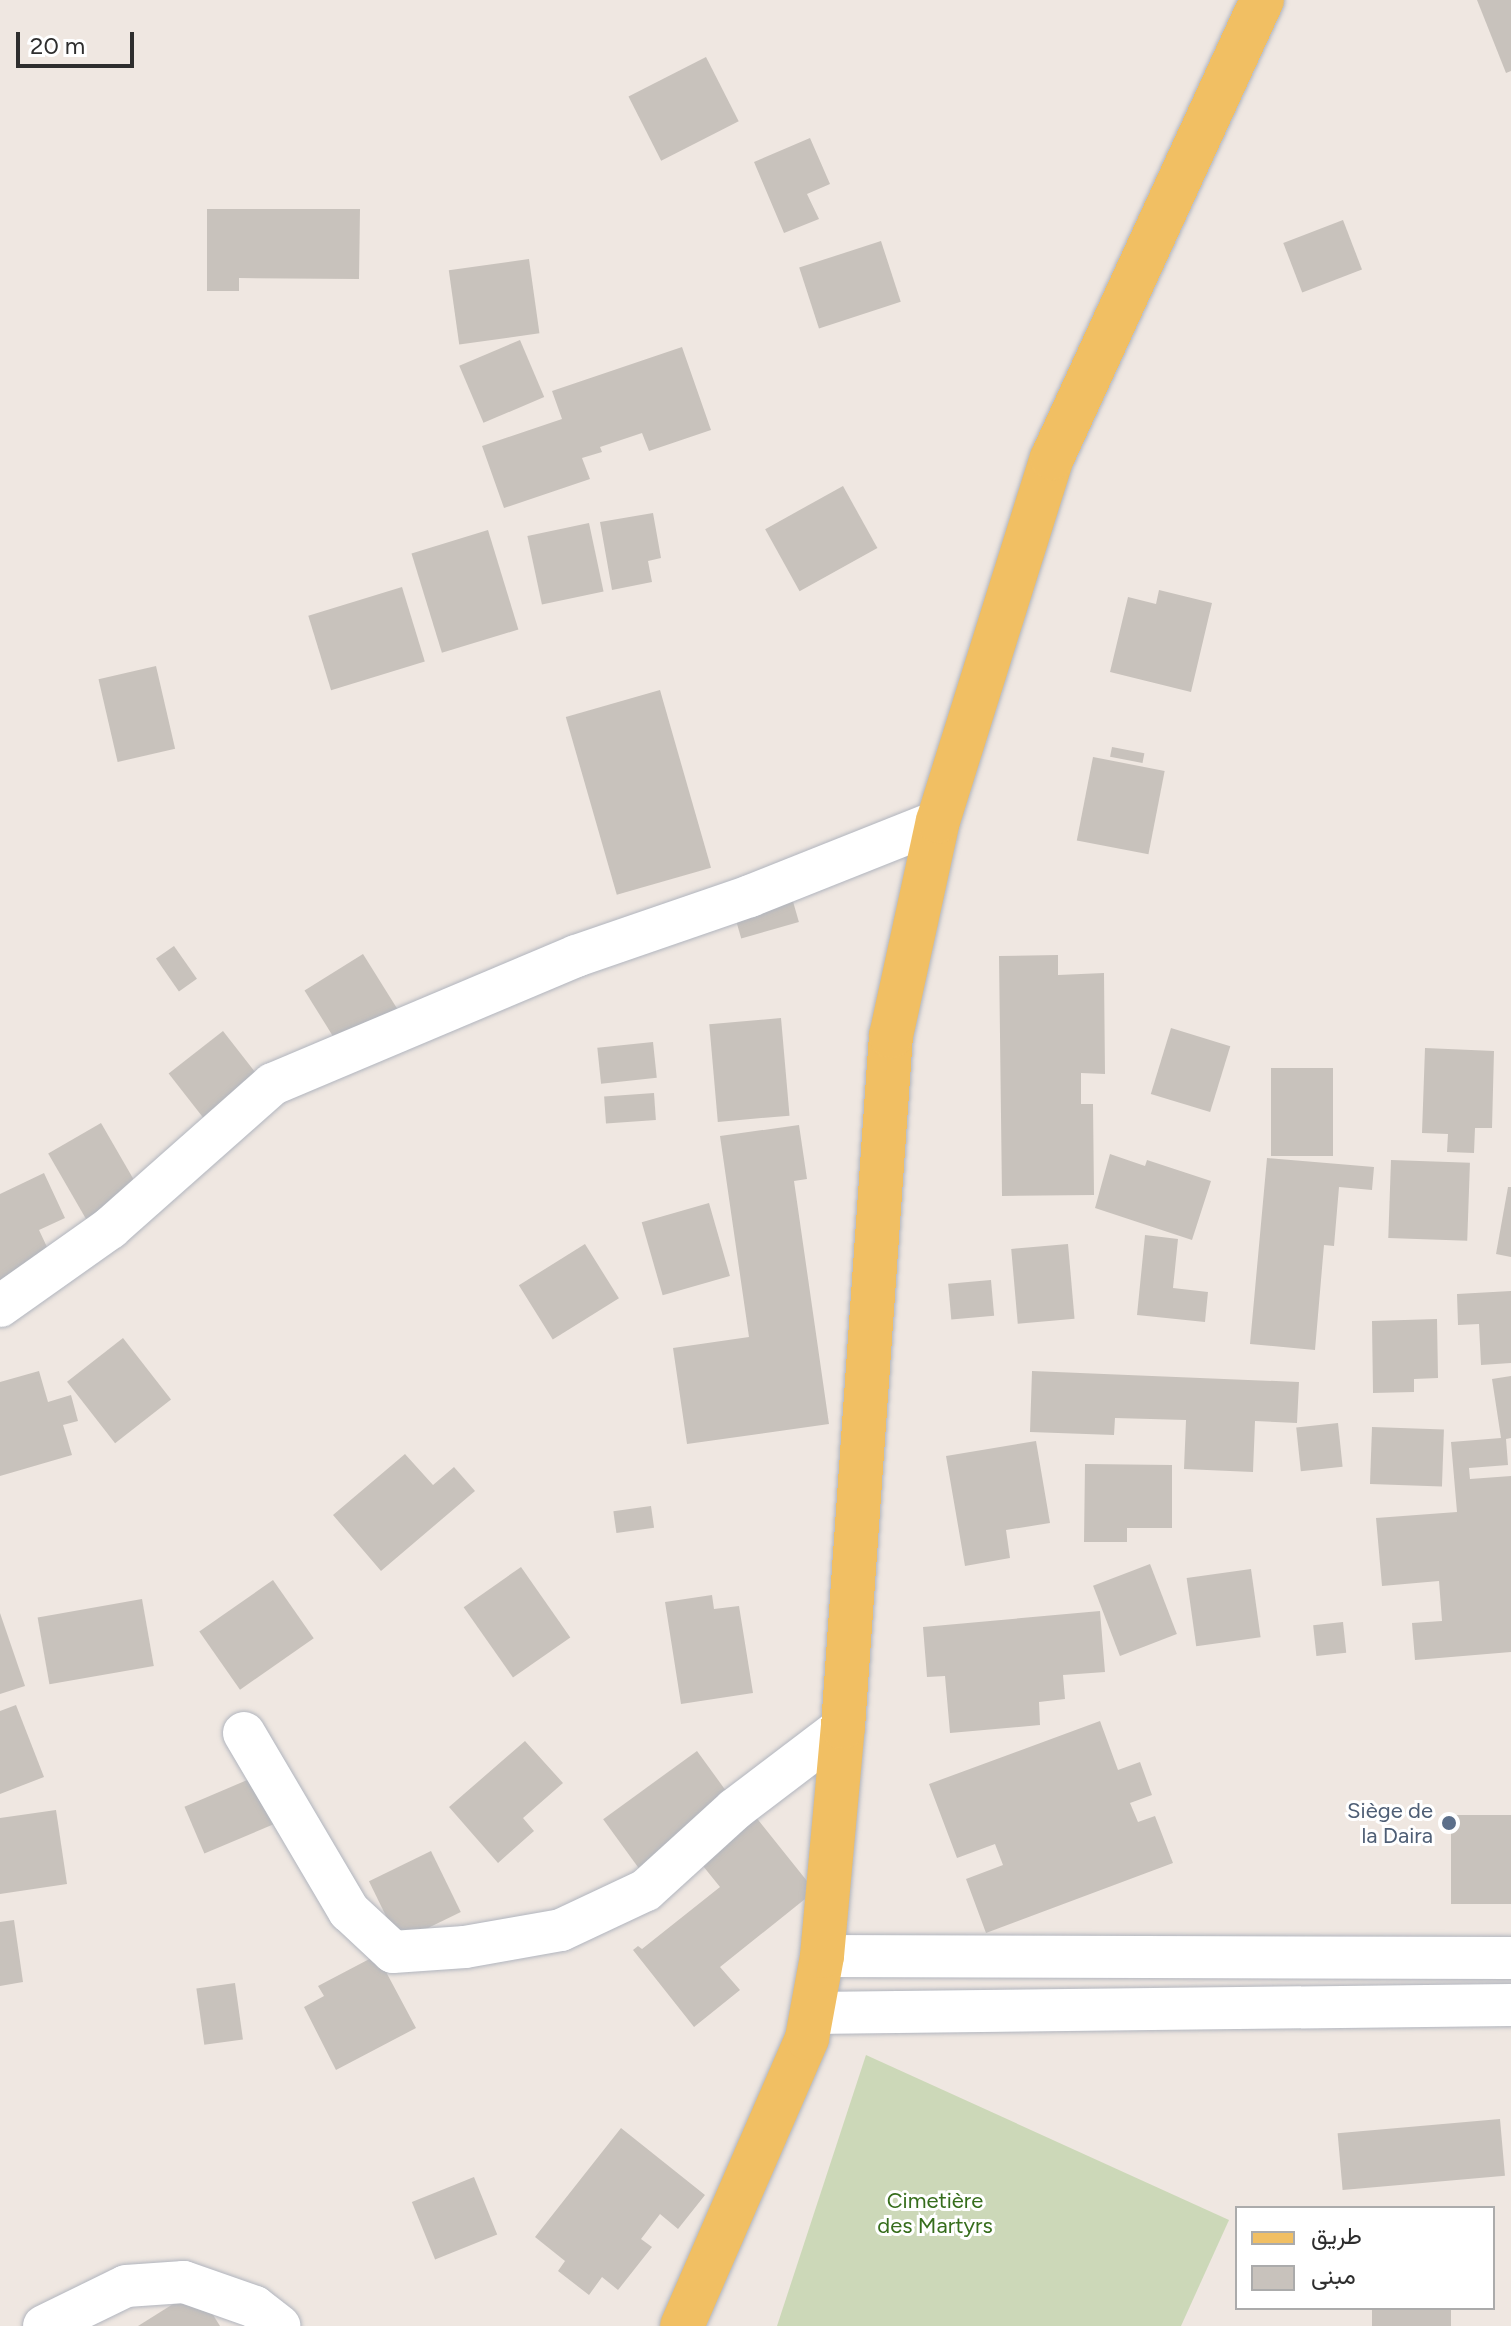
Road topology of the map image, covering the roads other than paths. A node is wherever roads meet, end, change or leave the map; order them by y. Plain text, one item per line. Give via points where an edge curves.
1 (1262, 0) edge
2 (938, 821) junction
3 (0, 1306) edge
4 (843, 1727) junction
5 (244, 1733) dead end
6 (822, 1956) junction
7 (1511, 1958) edge
8 (1511, 2005) edge
9 (812, 2013) junction
10 (44, 2326) edge
11 (279, 2326) edge
12 (682, 2326) edge

1 - 2 main road via 1052,458
2 - 3 street via 750,896 576,956 273,1084 110,1228
2 - 4 main road via 891,1036
4 - 5 street via 735,1809 646,1890 561,1930 465,1947 393,1952 349,1911
4 - 6 main road
6 - 7 street
6 - 9 main road
8 - 9 street
9 - 12 main road via 807,2038
10 - 11 street via 126,2286 184,2282 255,2307

